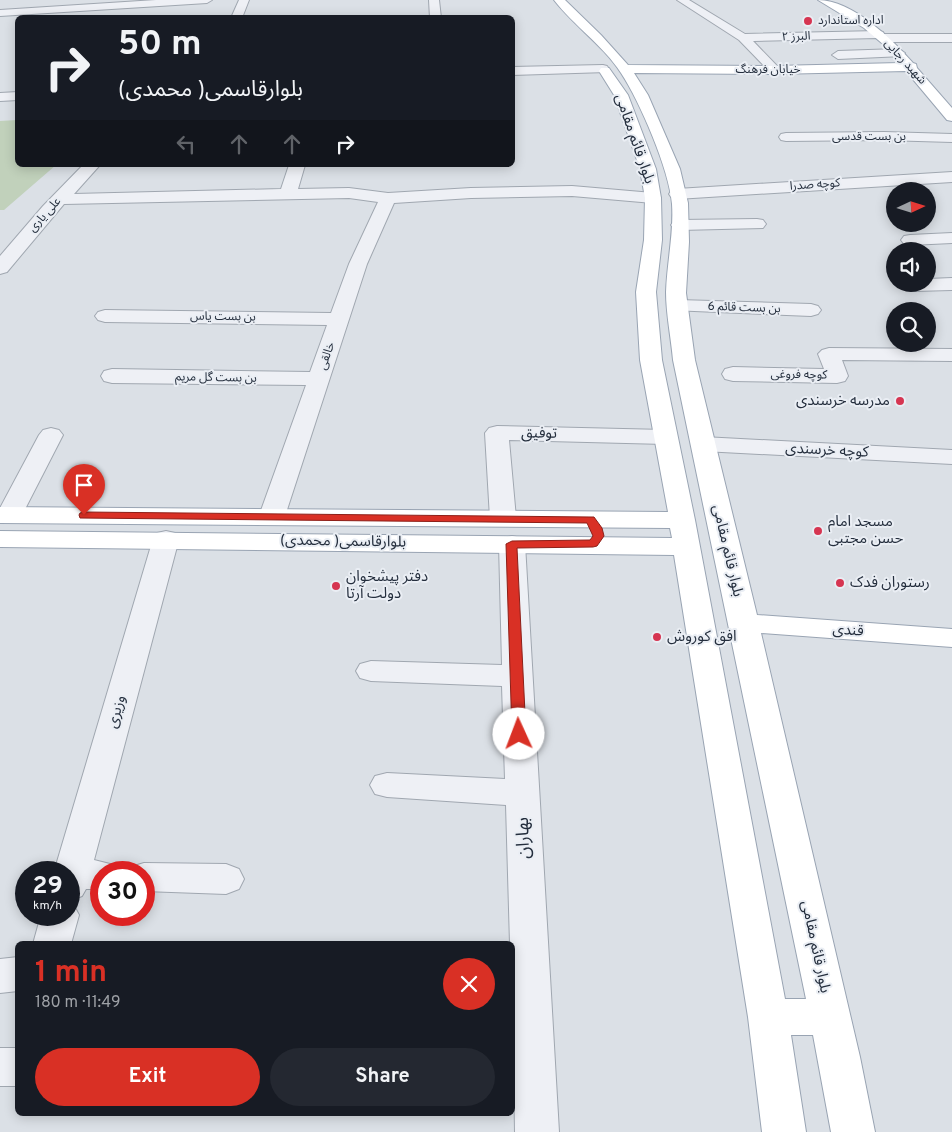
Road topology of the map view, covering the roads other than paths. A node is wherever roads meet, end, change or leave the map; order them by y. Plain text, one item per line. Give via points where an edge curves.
1 (207, 0) edge
2 (244, 0) edge
3 (434, 0) edge
4 (543, 0) edge
5 (559, 0) edge
6 (682, 0) edge
7 (823, 0) edge
8 (148, 4) junction
9 (0, 13) edge
10 (41, 14) edge
11 (145, 15) edge
12 (237, 15) edge
13 (436, 15) edge
14 (581, 30) junction
15 (881, 36) junction
16 (743, 38) junction
17 (952, 38) edge
18 (899, 53) junction
19 (838, 55) dead end
20 (912, 67) junction
21 (614, 69) junction
22 (775, 70) junction
23 (515, 71) edge
24 (15, 96) edge
25 (0, 97) edge
26 (946, 102) edge
27 (952, 117) edge
28 (786, 138) dead end
29 (952, 138) edge
30 (90, 167) edge
31 (296, 167) edge
32 (952, 177) edge
33 (288, 194) junction
34 (665, 196) junction
35 (388, 198) junction
36 (60, 199) junction
37 (757, 224) dead end
38 (680, 234) junction
39 (952, 238) edge
40 (653, 240) junction
41 (910, 240) dead end
42 (0, 268) edge
43 (936, 284) edge
44 (952, 284) edge
45 (678, 306) junction
46 (810, 310) dead end
47 (105, 316) dead end
48 (340, 319) junction
49 (952, 355) edge
50 (733, 374) dead end
51 (112, 376) dead end
52 (320, 380) junction
53 (51, 435) dead end
54 (665, 436) junction
55 (703, 444) junction
56 (952, 458) edge
57 (4, 515) edge
58 (272, 516) junction
59 (682, 520) junction
60 (507, 531) junction
61 (592, 532) junction
62 (0, 539) edge
63 (166, 539) junction
64 (686, 547) junction
65 (744, 623) junction
66 (952, 638) edge
67 (371, 671) dead end
68 (517, 676) junction
69 (387, 785) dead end
70 (522, 792) junction
71 (155, 877) edge
72 (81, 879) edge
73 (226, 879) dead end
74 (57, 926) edge
75 (53, 941) edge
76 (15, 974) edge
77 (0, 976) edge
78 (768, 1017) junction
79 (830, 1017) junction
80 (537, 1132) edge
81 (784, 1132) edge
82 (853, 1132) edge

1 - 8 street
2 - 12 street
3 - 13 street
4 - 14 main road, بلوار قائم مقامی
5 - 14 main road, بلوار قائم مقامی
6 - 16 street
7 - 15 main road, شهید رجایی
8 - 10 street
8 - 11 street
9 - 10 street
14 - 21 main road, بلوار قائم مقامی
15 - 16 street, البرز ۲
15 - 17 street, البرز ۲
15 - 18 main road, شهید رجایی
16 - 22 street
18 - 19 street
18 - 20 main road, شهید رجایی
20 - 22 main road, خیابان فرهنگ
20 - 26 main road, شهید رجایی
21 - 22 main road, خیابان فرهنگ
21 - 23 street
21 - 34 main road, بلوار قائم مقامی via 648,169
24 - 25 street
26 - 27 main road, شهید رجایی
28 - 29 street, بن بست قدسی
30 - 36 street, علی یاری
31 - 33 street
32 - 34 street, کوچه صدرا
33 - 35 street via 350,193
33 - 36 street
34 - 35 street via 572,191
34 - 38 main road, بلوار قائم مقامی via 680,203
34 - 40 main road, بلوار قائم مقامی
35 - 48 street, خالقی via 358,264
36 - 42 street, علی یاری
37 - 38 street
38 - 40 main road
38 - 45 main road, بلوار قائم مقامی
39 - 41 street
40 - 54 main road, بلوار قائم مقامی via 646,292 651,360
43 - 44 street
45 - 46 street, بن بست قائم 6
45 - 55 main road, بلوار قائم مقامی via 684,360
47 - 48 street, بن بست یاس
48 - 52 street, خالقی
49 - 50 street, کوچه فروغی via 829,354 837,376
51 - 52 street, بن بست گل مریم
52 - 58 street, خالقی
53 - 57 street
54 - 59 main road, بلوار قائم مقامی
54 - 60 street, توفیق via 498,433
55 - 56 street, کوچه خرسندی
55 - 65 main road, بلوار قائم مقامی
57 - 58 main road
58 - 60 main road
59 - 61 main road
59 - 64 main road, بلوار قائم مقامی
60 - 61 main road, بلوارقاسمی( محمدی)
60 - 63 main road, بلوارقاسمی( محمدی)
60 - 68 street, بهاران
61 - 64 main road, بلوارقاسمی( محمدی)
62 - 63 main road, بلوارقاسمی( محمدی)
63 - 72 street, وزیری
64 - 78 main road, بلوار قائم مقامی
65 - 66 main road, قندی
65 - 79 main road, بلوار قائم مقامی
67 - 68 street
68 - 70 street, بهاران
69 - 70 street
70 - 80 street, بهاران
71 - 73 street
74 - 75 street
76 - 77 street
78 - 79 main road
78 - 81 main road, بلوار قائم مقامی
79 - 82 main road, بلوار قائم مقامی

